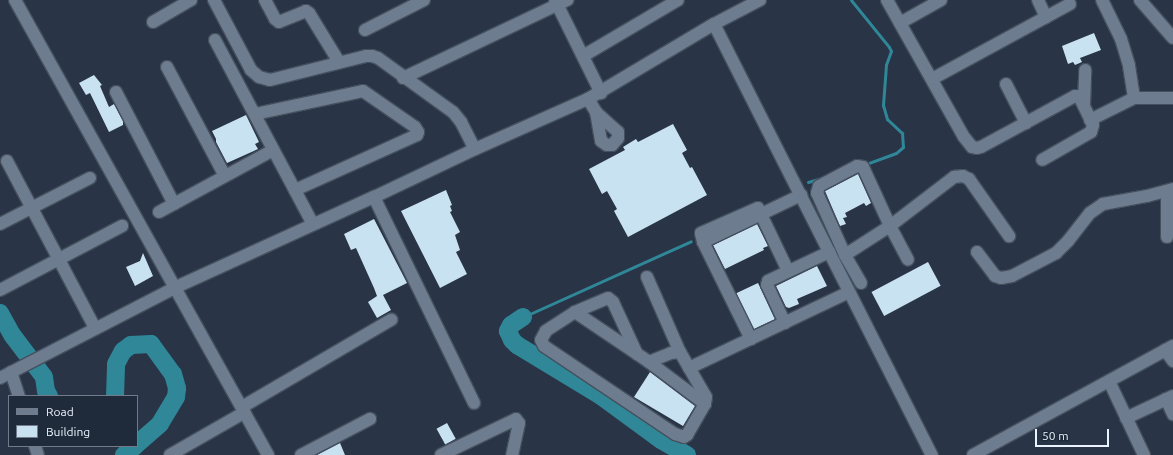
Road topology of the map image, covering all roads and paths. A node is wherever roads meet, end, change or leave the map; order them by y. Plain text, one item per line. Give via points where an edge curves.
1 (15, 0) edge
2 (191, 0) edge
3 (214, 0) edge
4 (265, 0) edge
5 (424, 0) edge
6 (678, 0) edge
7 (760, 0) edge
8 (888, 0) edge
9 (941, 0) edge
10 (1038, 0) edge
11 (1102, 0) edge
12 (1140, 0) edge
13 (1148, 0) edge
14 (560, 2) edge
15 (1070, 4) dead end
16 (1046, 17) junction
17 (153, 22) dead end
18 (900, 23) junction
19 (714, 24) junction
20 (1173, 29) edge
21 (365, 30) dead end
22 (1173, 38) edge
23 (215, 40) dead end
24 (583, 56) junction
25 (339, 62) junction
26 (167, 67) dead end
27 (1084, 70) dead end
28 (403, 78) junction
29 (932, 79) junction
30 (1006, 84) dead end
31 (116, 92) dead end
32 (601, 92) junction
33 (1134, 98) junction
34 (1173, 98) edge
35 (588, 99) junction
36 (1084, 108) junction
37 (596, 112) dead end
38 (255, 114) junction
39 (1090, 120) junction
40 (1026, 123) junction
41 (475, 149) junction
42 (274, 150) junction
43 (1042, 160) dead end
44 (7, 162) dead end
45 (225, 176) junction
46 (90, 178) dead end
47 (295, 190) junction
48 (1170, 190) edge
49 (801, 195) junction
50 (374, 197) junction
51 (174, 204) junction
52 (31, 207) junction
53 (159, 212) dead end
54 (762, 215) junction
55 (0, 224) edge
56 (313, 224) junction
57 (122, 226) dead end
58 (890, 226) junction
59 (838, 236) junction
60 (1009, 236) dead end
61 (1167, 237) dead end
62 (827, 247) junction
63 (977, 252) dead end
64 (845, 255) junction
65 (59, 260) junction
66 (908, 260) dead end
67 (788, 271) junction
68 (647, 277) dead end
69 (861, 283) dead end
70 (174, 288) junction
71 (0, 290) edge
72 (850, 292) junction
73 (575, 312) junction
74 (391, 320) dead end
75 (785, 323) junction
76 (95, 328) junction
77 (751, 339) junction
78 (1169, 348) edge
79 (680, 352) junction
80 (637, 354) junction
81 (1173, 361) edge
82 (649, 362) junction
83 (689, 368) junction
84 (16, 370) junction
85 (0, 378) edge
86 (1109, 381) junction
87 (19, 395) edge
88 (1170, 398) edge
89 (474, 403) dead end
90 (705, 404) junction
91 (244, 409) junction
92 (1173, 414) edge
93 (1126, 418) junction
94 (370, 419) dead end
95 (170, 455) edge
96 (268, 455) edge
97 (301, 455) edge
98 (442, 455) edge
99 (512, 455) edge
100 (932, 455) edge
101 (973, 455) edge
102 (1144, 455) edge

1 - 70 street
2 - 17 street
3 - 25 street via 252,70 259,77 270,80
4 - 25 street via 279,22 306,11 310,13
5 - 21 street
6 - 24 street
7 - 19 street
8 - 18 street
9 - 18 street
10 - 16 street
11 - 33 street via 1121,39 1129,66
12 - 22 street
13 - 20 street
14 - 24 street
14 - 28 street
15 - 16 street
16 - 29 street
18 - 29 street
19 - 32 street
19 - 49 street
23 - 38 street
24 - 32 street
25 - 28 street via 372,56
26 - 45 street
27 - 36 street
28 - 41 street via 453,112
29 - 40 street via 972,147 981,147
30 - 40 street
31 - 51 street
32 - 35 street
33 - 34 street
33 - 39 street
35 - 37 street
35 - 41 street
36 - 39 street
36 - 40 street via 1078,96 1075,96
38 - 42 street
38 - 47 street via 363,91 415,127 418,132 417,135
39 - 43 street via 1093,125 1091,132
41 - 50 street
42 - 45 street
42 - 47 street
44 - 52 street
45 - 51 street
46 - 52 street
47 - 56 street
48 - 61 street
48 - 63 street via 1103,204 1090,213 1056,253 1012,276 996,276
49 - 54 street
49 - 62 street
50 - 56 street
50 - 89 street
51 - 53 street
52 - 55 street
52 - 65 street
54 - 67 street
54 - 77 street via 703,242
56 - 70 street
57 - 65 street
58 - 59 street via 865,171 860,166 817,189
58 - 60 street via 954,177 963,176 968,179
58 - 64 street
58 - 66 street
59 - 62 street
59 - 64 street
62 - 67 street
62 - 72 street
64 - 69 street
65 - 71 street
65 - 76 street
67 - 75 street via 768,281 767,285
68 - 79 street
70 - 76 street
70 - 91 street
72 - 75 street
72 - 100 street
73 - 80 street
73 - 80 street via 604,299 612,299
73 - 90 street via 546,331 541,340 544,346 680,436 687,434
74 - 91 street
75 - 77 street
76 - 84 street
77 - 83 street
78 - 81 street
78 - 86 street
79 - 82 street
79 - 83 street
80 - 82 street
82 - 90 street
83 - 90 street via 706,398
84 - 85 street
84 - 87 street
86 - 93 street
86 - 101 street
88 - 92 street
88 - 93 street
91 - 95 street
91 - 96 street
93 - 102 street
94 - 97 street
98 - 99 street via 516,419 519,423

